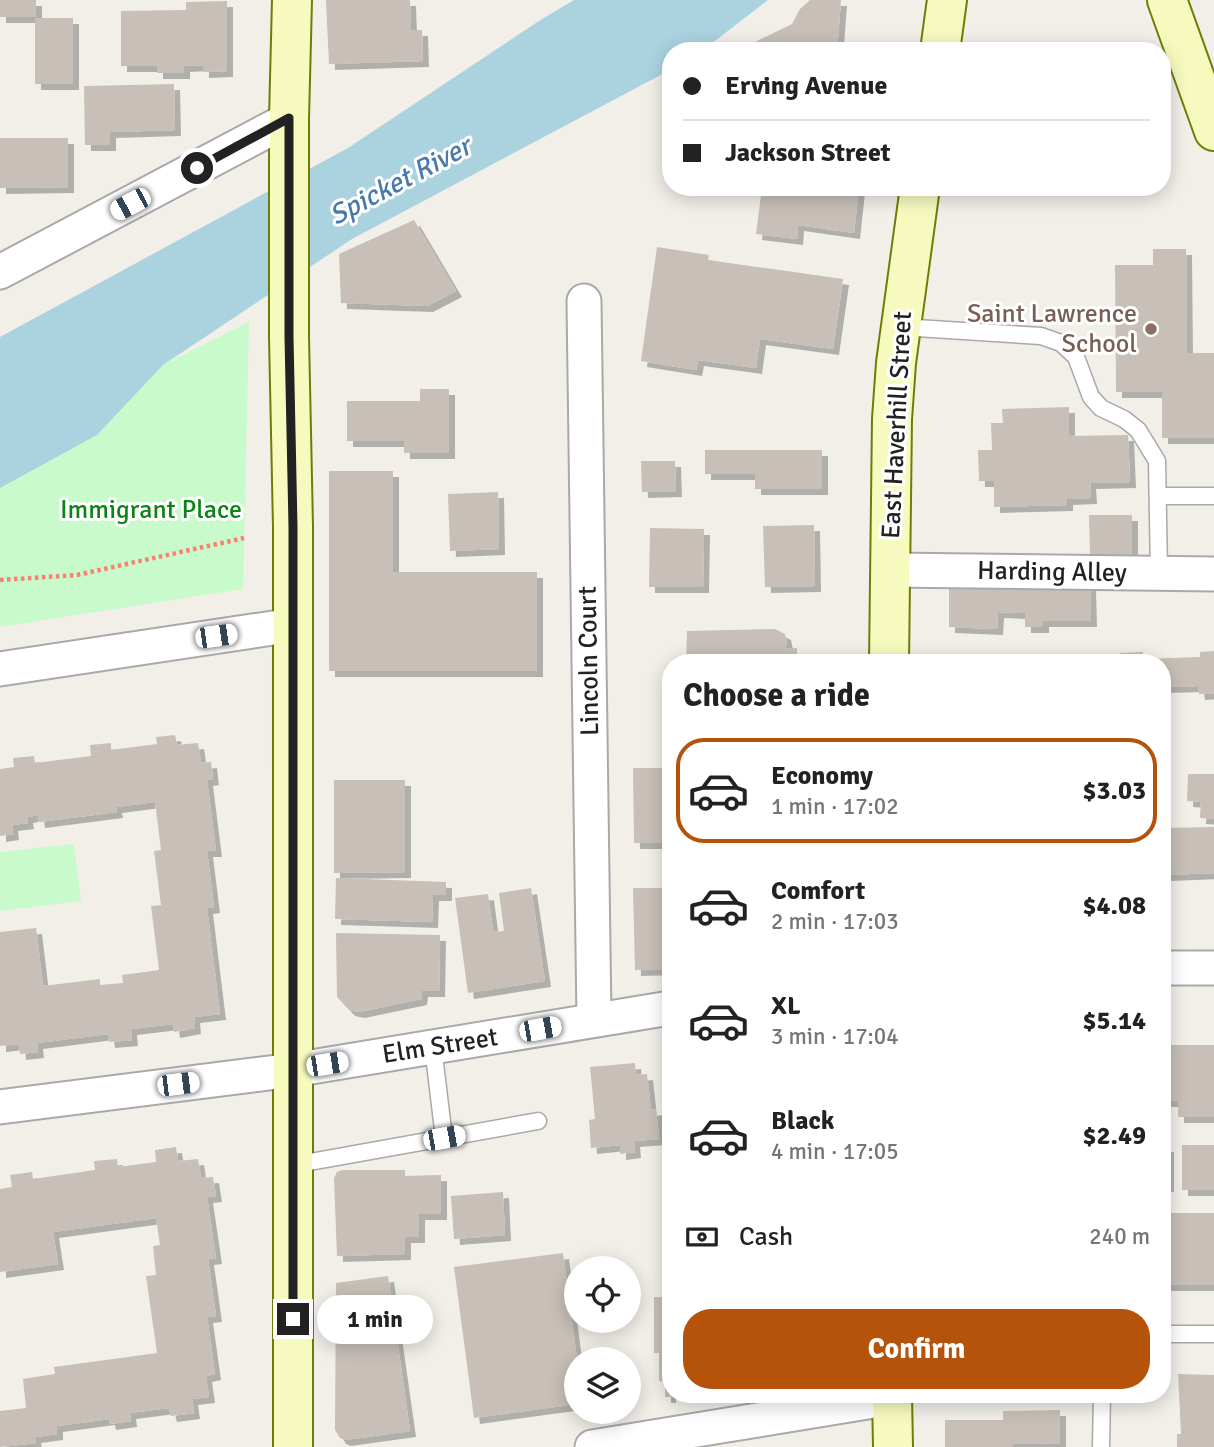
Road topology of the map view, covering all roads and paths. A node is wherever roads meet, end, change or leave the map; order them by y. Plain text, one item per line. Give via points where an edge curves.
1 (292, 0) edge
2 (947, 0) edge
3 (1167, 0) edge
4 (941, 42) edge
5 (1214, 131) edge
6 (289, 133) junction
7 (919, 196) edge
8 (0, 272) edge
9 (584, 301) dead end
10 (901, 327) junction
11 (1158, 496) junction
12 (1214, 496) edge
13 (244, 538) dead end
14 (890, 570) junction
15 (1159, 573) junction
16 (1214, 574) edge
17 (0, 580) edge
18 (293, 625) junction
19 (888, 654) edge
20 (0, 669) edge
21 (1171, 968) edge
22 (1214, 968) edge
23 (662, 1009) edge
24 (594, 1020) junction
25 (433, 1047) junction
26 (293, 1070) junction
27 (0, 1107) edge
28 (538, 1121) dead end
29 (444, 1138) junction
30 (293, 1165) junction
31 (1171, 1334) edge
32 (1214, 1334) edge
33 (851, 1403) edge
34 (892, 1403) edge
35 (1102, 1403) edge
36 (293, 1447) edge
37 (592, 1447) edge
38 (892, 1447) edge
39 (1101, 1447) edge

1 - 6 main road
2 - 4 main road
3 - 5 main road
6 - 8 street
6 - 18 main road
7 - 10 main road, East Haverhill Street
9 - 24 street, Lincoln Court
10 - 11 lane via 1041,336 1061,343 1076,357 1090,397 1138,430 1147,444 1157,461
10 - 14 main road, East Haverhill Street via 892,419
11 - 12 lane
11 - 15 lane
13 - 17 path via 77,575
14 - 15 street, Harding Alley
14 - 19 main road, East Haverhill Street
15 - 16 street, Harding Alley
18 - 20 street
18 - 26 main road
21 - 22 street
23 - 24 street, Elm Street
24 - 25 street, Elm Street
25 - 26 street, Elm Street
25 - 29 lane
26 - 27 street, Elm Street
26 - 30 main road
28 - 29 lane
29 - 30 lane
30 - 36 main road
31 - 32 lane
33 - 37 street
34 - 38 main road
35 - 39 lane

